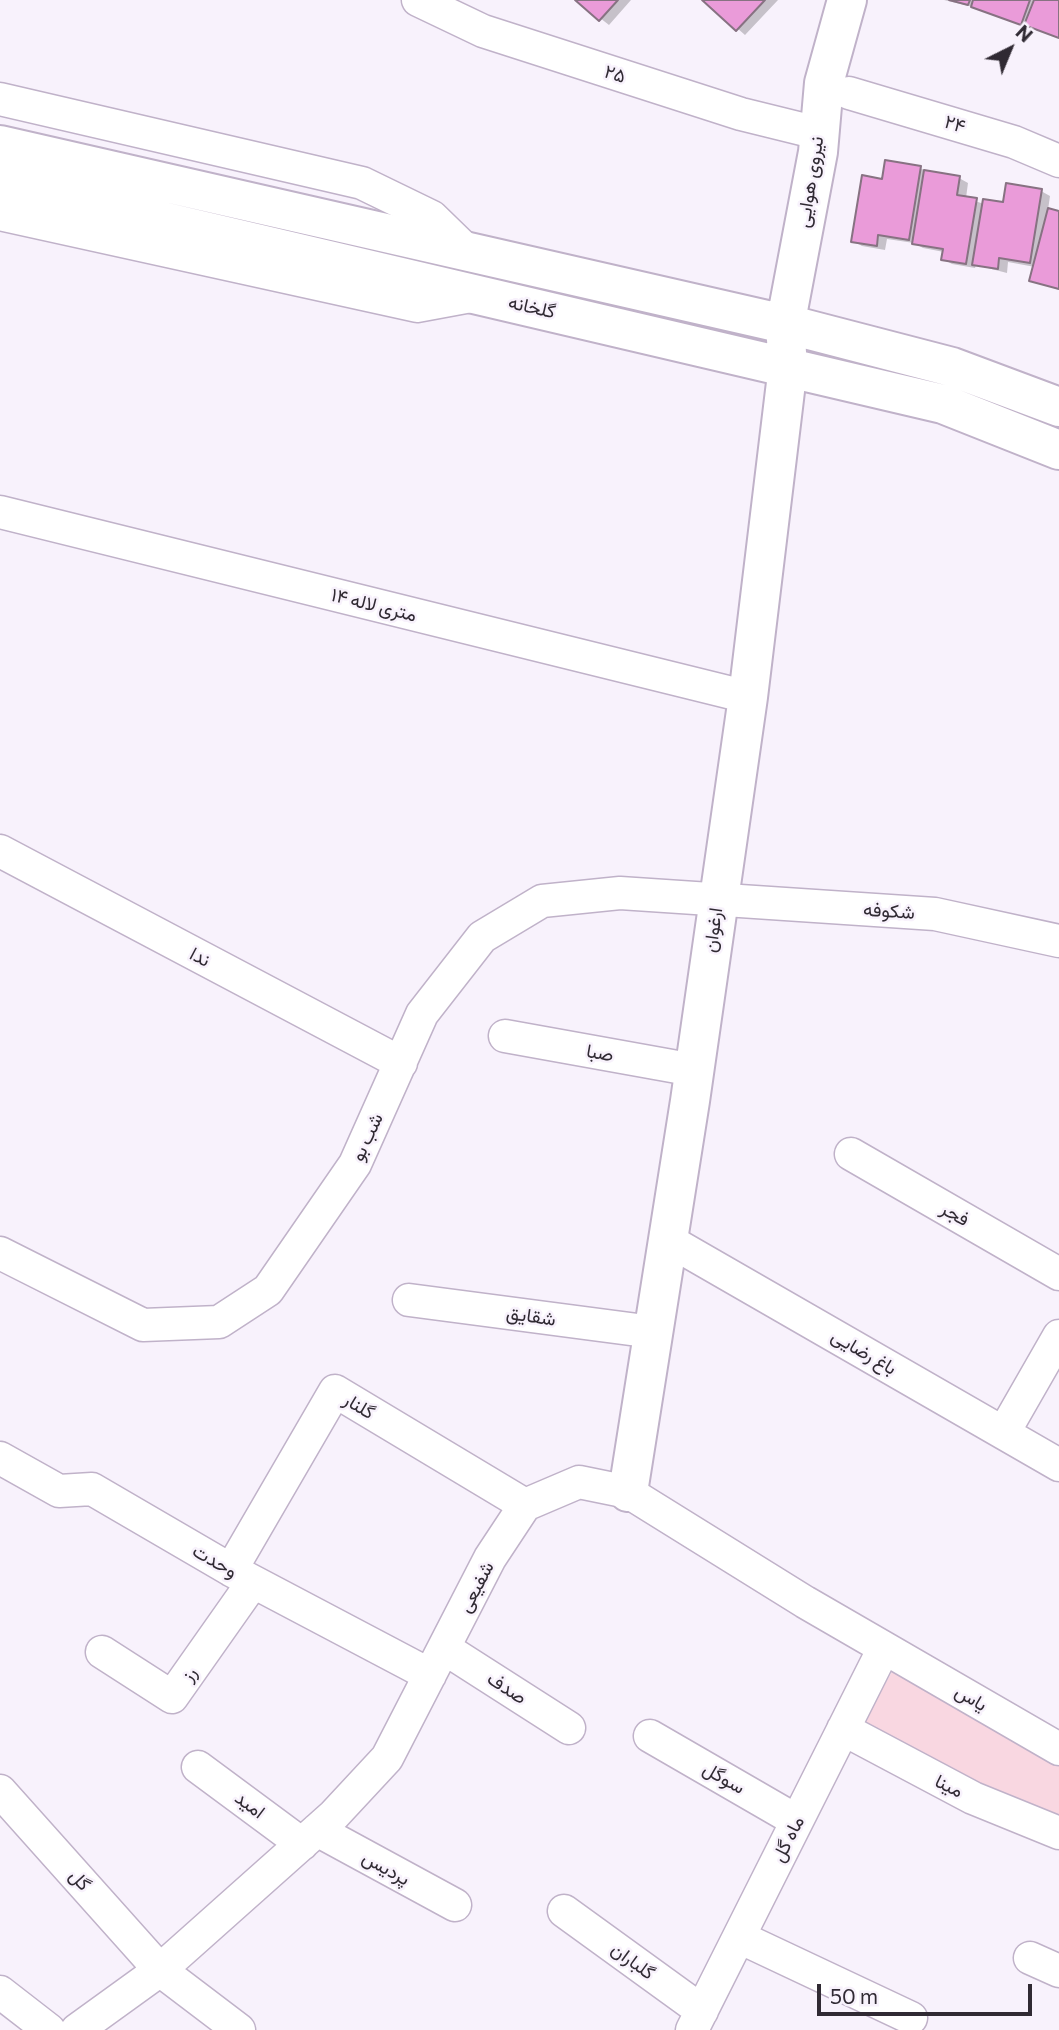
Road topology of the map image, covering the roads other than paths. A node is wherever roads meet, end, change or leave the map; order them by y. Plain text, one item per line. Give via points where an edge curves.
1 (418, 0) edge
2 (847, 0) edge
3 (870, 0) edge
4 (837, 88) junction
5 (0, 99) edge
6 (818, 133) junction
7 (0, 145) edge
8 (1059, 161) edge
9 (0, 183) edge
10 (0, 214) edge
11 (467, 251) junction
12 (479, 294) junction
13 (794, 327) junction
14 (788, 366) junction
15 (1059, 407) edge
16 (1059, 450) edge
17 (0, 512) edge
18 (748, 698) junction
19 (0, 851) edge
20 (717, 897) junction
21 (1059, 941) edge
22 (505, 1036) dead end
23 (401, 1063) junction
24 (694, 1070) junction
25 (851, 1154) dead end
26 (668, 1240) junction
27 (0, 1253) edge
28 (1059, 1274) edge
29 (409, 1300) dead end
30 (653, 1332) junction
31 (1059, 1336) edge
32 (1004, 1432) junction
33 (0, 1459) edge
34 (1059, 1465) edge
35 (628, 1492) junction
36 (526, 1505) junction
37 (242, 1576) junction
38 (884, 1648) junction
39 (102, 1652) dead end
40 (437, 1661) junction
41 (569, 1728) dead end
42 (843, 1729) junction
43 (650, 1736) dead end
44 (1059, 1749) edge
45 (198, 1767) dead end
46 (0, 1791) edge
47 (797, 1821) junction
48 (1059, 1833) edge
49 (310, 1837) junction
50 (455, 1905) dead end
51 (564, 1911) dead end
52 (739, 1937) junction
53 (1030, 1958) dead end
54 (160, 1970) junction
55 (1059, 1971) edge
56 (0, 1992) edge
57 (911, 2018) dead end
58 (697, 2020) edge
59 (49, 2030) edge
60 (77, 2030) edge
61 (239, 2030) edge

1 - 6 street, ۲۵ via 482,32 741,114
2 - 4 main road, نیروی هوایی
3 - 4 main road, نیروی هوایی
4 - 6 main road, نیروی هوایی
4 - 8 street, ۲۴ via 1014,142
4 - 13 main road, نیروی هوایی
5 - 11 street via 362,183 432,217
6 - 13 main road, نیروی هوایی
7 - 11 main road, گلخانه
9 - 12 main road, گلخانه
10 - 12 street via 417,306
11 - 13 main road, گلخانه
12 - 14 main road, گلخانه
13 - 14 main road, ارغوان
13 - 15 main road, گلخانه via 952,367
14 - 16 main road, گلخانه via 943,404
14 - 18 main road, ارغوان
17 - 18 street, ۱۴ متری لاله
18 - 20 main road, ارغوان
19 - 23 street, ندا
20 - 21 street, شکوفه via 935,914
20 - 23 street, شب بو via 620,893 542,901 482,937 422,1014
20 - 24 main road, ارغوان
22 - 24 street, صبا
23 - 27 street, شب بو via 355,1164 268,1290 219,1322 143,1325
24 - 26 main road, ارغوان
25 - 28 street, فجر
26 - 30 main road, ارغوان
26 - 32 street, باغ رضایی
29 - 30 street, شقایق
30 - 35 main road, ارغوان
31 - 32 street
32 - 34 street, باغ رضایی
33 - 37 street, وحدت via 59,1491 92,1489
35 - 36 street via 579,1482
35 - 38 street
36 - 37 street, گلنار via 335,1391
36 - 40 street, شفیعی via 490,1558
37 - 39 street, رز via 172,1697
37 - 40 street, وحدت
38 - 42 street, ماه گل
38 - 44 street, یاس
40 - 41 street, صدف
40 - 49 street, شفیعی via 387,1758
42 - 47 street, ماه گل
42 - 48 street, مینا via 973,1798
43 - 47 street, سوگل
45 - 49 street, امید
46 - 54 street, گل
47 - 52 street, ماه گل
49 - 50 street, پردیس
49 - 54 street, شفیعی
51 - 58 street, گلباران
52 - 57 street
52 - 58 street, ماه گل
53 - 55 street
54 - 60 street, شفیعی
54 - 61 street
56 - 59 street

